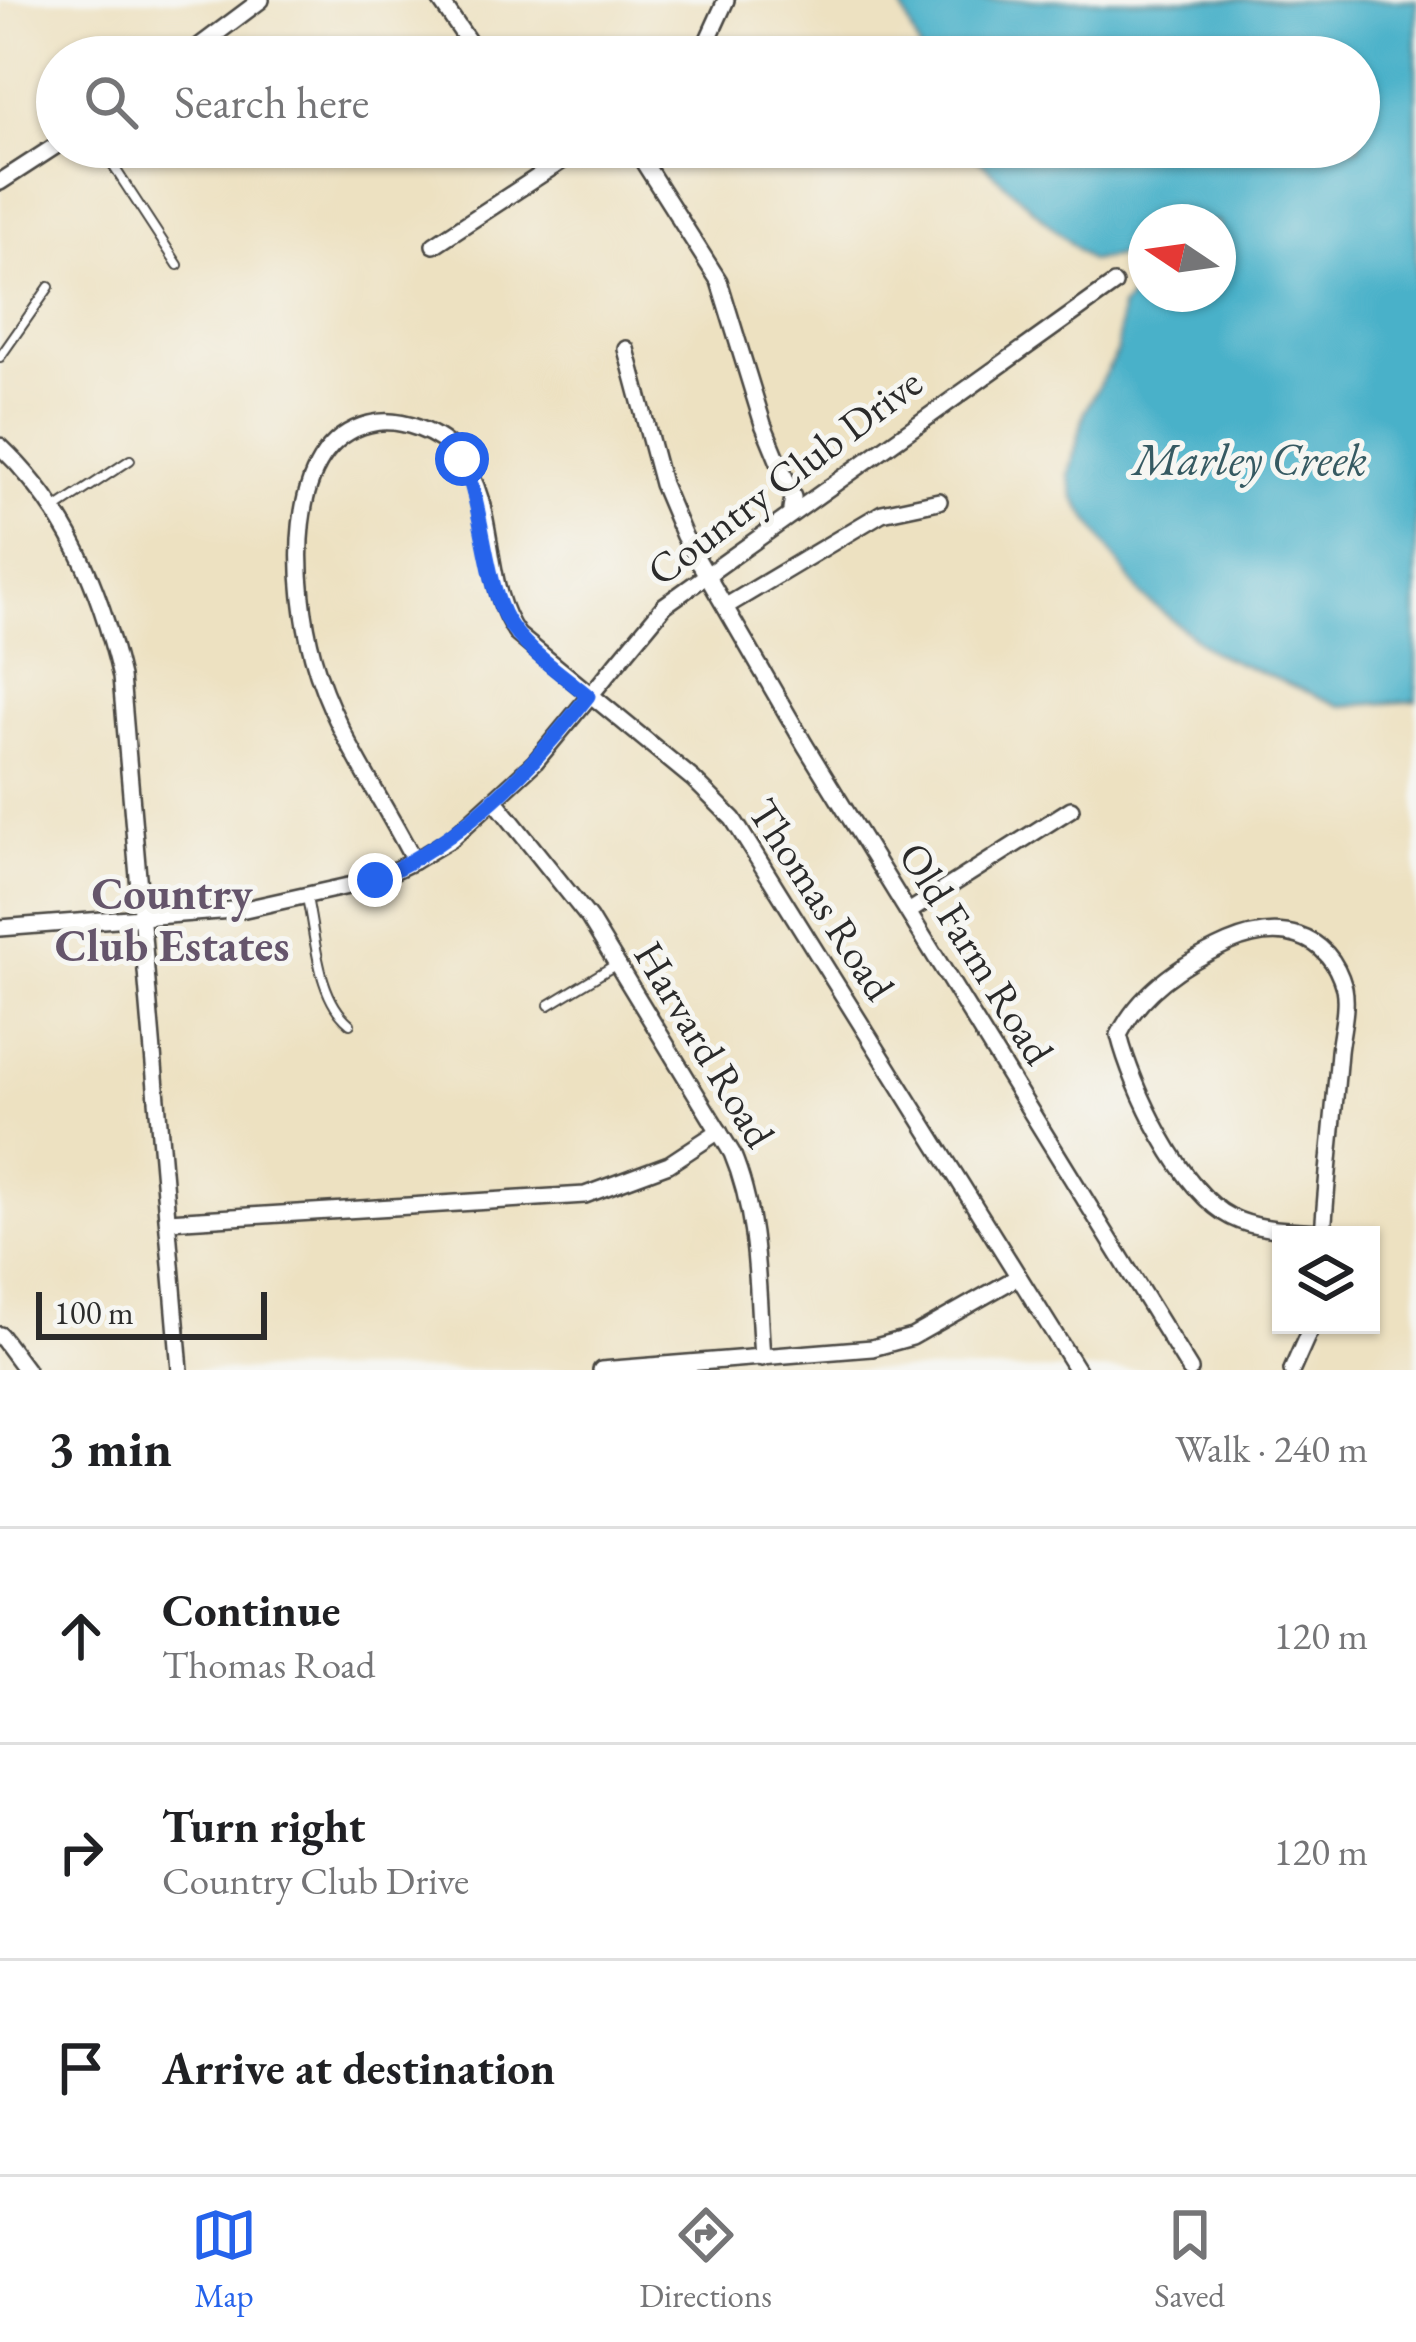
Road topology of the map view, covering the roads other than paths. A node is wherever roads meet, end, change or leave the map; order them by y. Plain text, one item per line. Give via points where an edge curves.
1 (261, 0) edge
2 (440, 0) edge
3 (726, 0) edge
4 (213, 36) edge
5 (465, 36) edge
6 (710, 36) edge
7 (36, 159) edge
8 (115, 168) edge
9 (551, 168) edge
10 (652, 168) edge
11 (0, 182) edge
12 (434, 245) dead end
13 (178, 265) dead end
14 (1114, 284) dead end
15 (50, 287) dead end
16 (626, 349) dead end
17 (0, 357) edge
18 (0, 446) edge
19 (130, 460) dead end
20 (939, 501) dead end
21 (57, 508) junction
22 (791, 510) junction
23 (706, 571) junction
24 (728, 605) junction
25 (588, 696) junction
26 (496, 802) junction
27 (1070, 809) dead end
28 (414, 861) junction
29 (307, 898) junction
30 (910, 911) junction
31 (142, 915) junction
32 (0, 928) edge
33 (616, 964) junction
34 (550, 1005) dead end
35 (350, 1024) dead end
36 (719, 1131) junction
37 (168, 1221) junction
38 (1323, 1233) edge
39 (1016, 1278) junction
40 (1308, 1334) edge
41 (0, 1335) edge
42 (762, 1358) junction
43 (26, 1370) edge
44 (180, 1370) edge
45 (601, 1370) edge
46 (1077, 1370) edge
47 (1190, 1370) edge
48 (1292, 1370) edge

1 - 4 street
2 - 5 street
3 - 6 street
7 - 11 street
8 - 13 lane
9 - 12 street
10 - 22 street via 719,273 763,424 794,497
14 - 22 street, Country Club Drive
15 - 17 lane
16 - 23 street, Old Farm Road via 662,484
18 - 21 street
19 - 21 lane
20 - 24 street via 882,513
21 - 31 street via 107,617 121,677
22 - 23 street, Country Club Drive
23 - 24 street, Old Farm Road
23 - 25 street, Country Club Drive via 665,605
24 - 30 street, Old Farm Road
25 - 26 street, Country Club Drive
25 - 28 street, Thomas Road via 504,616 471,479 447,444 400,422 368,424 322,454 305,491 300,583 313,658
25 - 39 street, Thomas Road via 733,819
26 - 28 street, Country Club Drive
26 - 33 street, Harvard Road
27 - 30 street
28 - 29 street, Country Club Drive
29 - 31 street, Country Club Drive
29 - 35 lane via 328,993
30 - 47 street, Old Farm Road
31 - 32 street, Country Club Drive
31 - 37 street
33 - 34 lane
33 - 36 street, Harvard Road
36 - 37 street via 669,1164 585,1195
36 - 42 street, Harvard Road via 746,1186
37 - 44 street
38 - 38 street via 1262,1228 1215,1208 1130,1079 1119,1035 1156,986 1258,932 1306,936 1321,947 1345,992
39 - 42 street via 912,1337
39 - 46 street, Thomas Road
40 - 48 street
41 - 43 street
42 - 45 street

